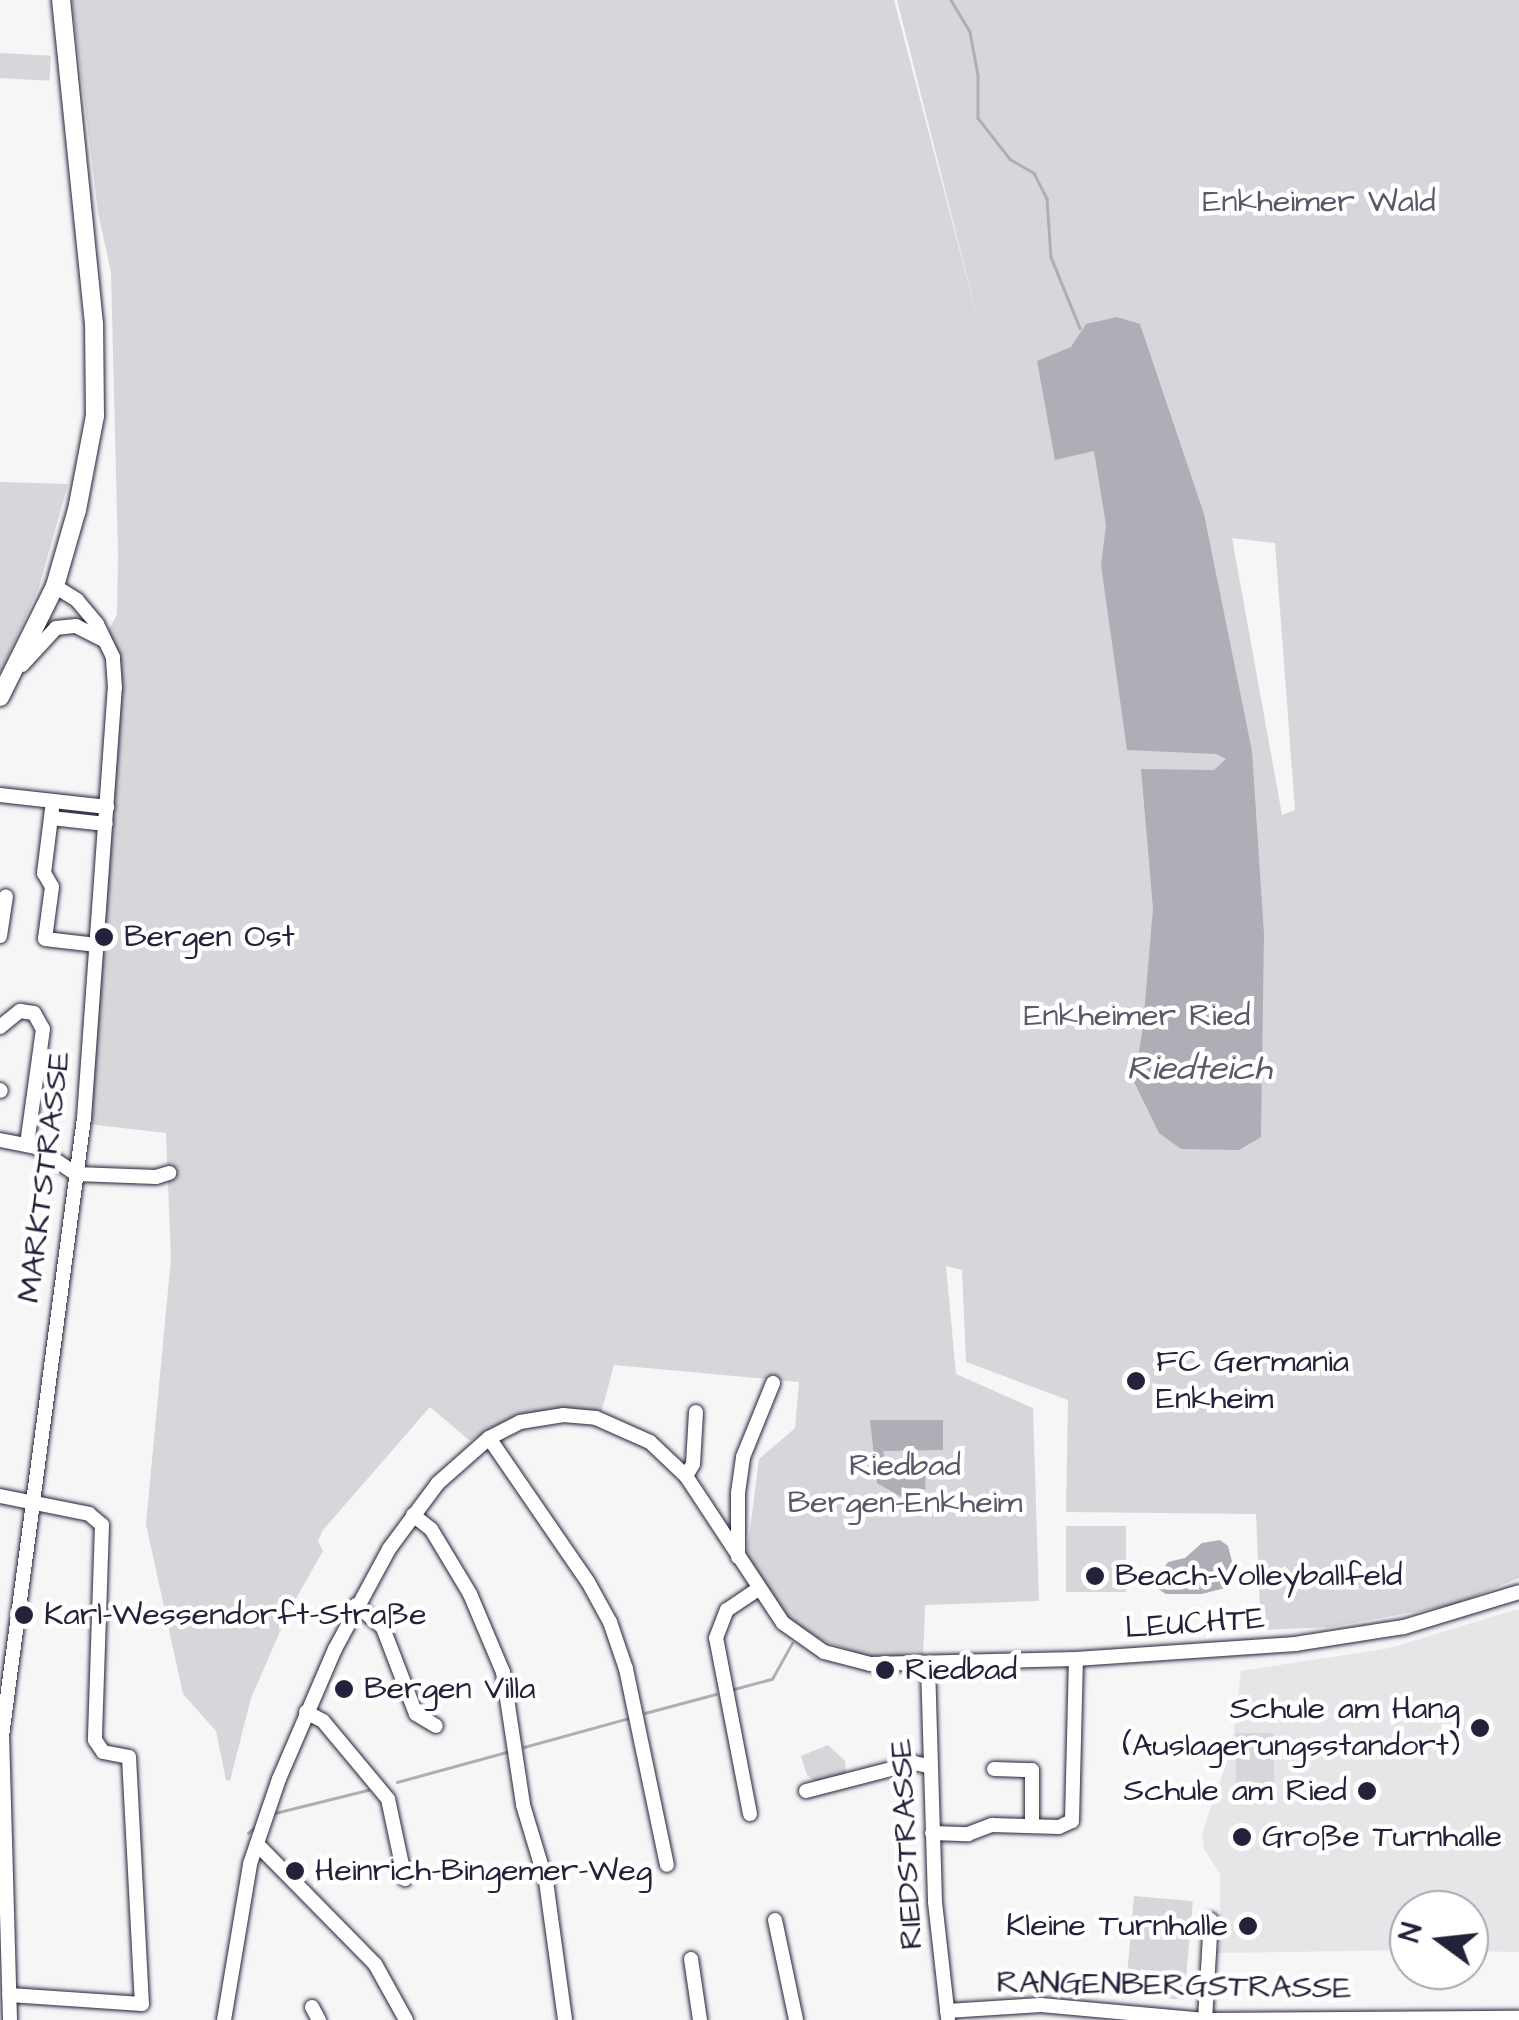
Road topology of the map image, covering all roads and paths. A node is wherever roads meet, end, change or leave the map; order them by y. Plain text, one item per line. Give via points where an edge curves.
1 (60, 0) edge
2 (54, 586) junction
3 (104, 640) junction
4 (5, 689) edge
5 (0, 794) edge
6 (54, 801) junction
7 (107, 807) junction
8 (51, 818) junction
9 (106, 824) junction
10 (6, 896) dead end
11 (0, 936) edge
12 (97, 945) junction
13 (0, 1028) edge
14 (0, 1140) edge
15 (27, 1144) junction
16 (169, 1173) dead end
17 (76, 1174) junction
18 (773, 1384) dead end
19 (696, 1412) dead end
20 (489, 1438) junction
21 (686, 1476) junction
22 (0, 1496) edge
23 (30, 1504) junction
24 (413, 1515) junction
25 (738, 1561) junction
26 (757, 1590) junction
27 (1519, 1592) edge
28 (356, 1604) junction
29 (1076, 1660) junction
30 (928, 1665) junction
31 (306, 1712) junction
32 (436, 1726) dead end
33 (1, 1736) edge
34 (928, 1766) junction
35 (994, 1769) dead end
36 (806, 1791) dead end
37 (750, 1814) dead end
38 (1032, 1826) junction
39 (932, 1833) junction
40 (256, 1844) junction
41 (667, 1866) dead end
42 (406, 1879) dead end
43 (775, 1920) dead end
44 (1211, 1920) dead end
45 (690, 1958) dead end
46 (7, 2008) edge
47 (1041, 2013) edge
48 (948, 2016) edge
49 (1519, 2018) edge
50 (1474, 2019) edge
51 (224, 2020) edge
52 (406, 2020) edge
53 (565, 2020) edge
54 (700, 2020) edge
55 (796, 2020) edge
56 (1205, 2020) edge

1 - 2 main road via 96,388 86,476
2 - 3 street, MARKTSTRASSE via 83,606
2 - 4 main road
3 - 4 street via 76,626 56,628
3 - 7 street, MARKTSTRASSE via 116,676
5 - 6 street
6 - 7 street
6 - 8 street
7 - 9 street, MARKTSTRASSE
8 - 9 street
8 - 12 street via 45,938
9 - 12 street, MARKTSTRASSE
10 - 11 street
12 - 17 street, MARKTSTRASSE
13 - 15 street via 20,1011 34,1014 44,1029
14 - 15 street
15 - 17 street
16 - 17 street
17 - 23 street, MARKTSTRASSE
18 - 25 street via 743,1457
19 - 21 street via 694,1464
20 - 21 street, LEUCHTE via 542,1416 596,1418 637,1434
20 - 24 street, LEUCHTE via 454,1466
20 - 41 street via 610,1622
21 - 25 street, LEUCHTE
22 - 23 street
23 - 33 street, MARKTSTRASSE
23 - 46 street via 89,1514 102,1525 96,1740 104,1752 129,1757 142,2004
24 - 28 street, LEUCHTE
24 - 53 street via 430,1529 470,1594 503,1672 524,1810 547,1888
25 - 26 street, LEUCHTE
26 - 30 street, LEUCHTE via 782,1623 824,1652 870,1664
26 - 37 street via 727,1610 716,1638
27 - 29 street, LEUCHTE via 1355,1636
28 - 31 street, LEUCHTE
28 - 32 street via 383,1628 416,1714
29 - 30 street, LEUCHTE
29 - 38 street via 1073,1817 1065,1826
30 - 34 street, RIEDSTRASSE
31 - 40 street, LEUCHTE
31 - 42 street via 323,1721 388,1799
33 - 46 street, MARKTSTRASSE
34 - 36 street
34 - 39 street, RIEDSTRASSE
35 - 38 street via 1032,1770
38 - 39 street
39 - 48 street, RIEDSTRASSE
40 - 51 street, LEUCHTE
40 - 52 street via 375,1964
43 - 55 street
44 - 56 street
45 - 54 street
47 - 48 street, RANGENBERGSTRASSE
47 - 56 street, RANGENBERGSTRASSE
49 - 50 street, RANGENBERGSTRASSE
50 - 56 street, RANGENBERGSTRASSE

